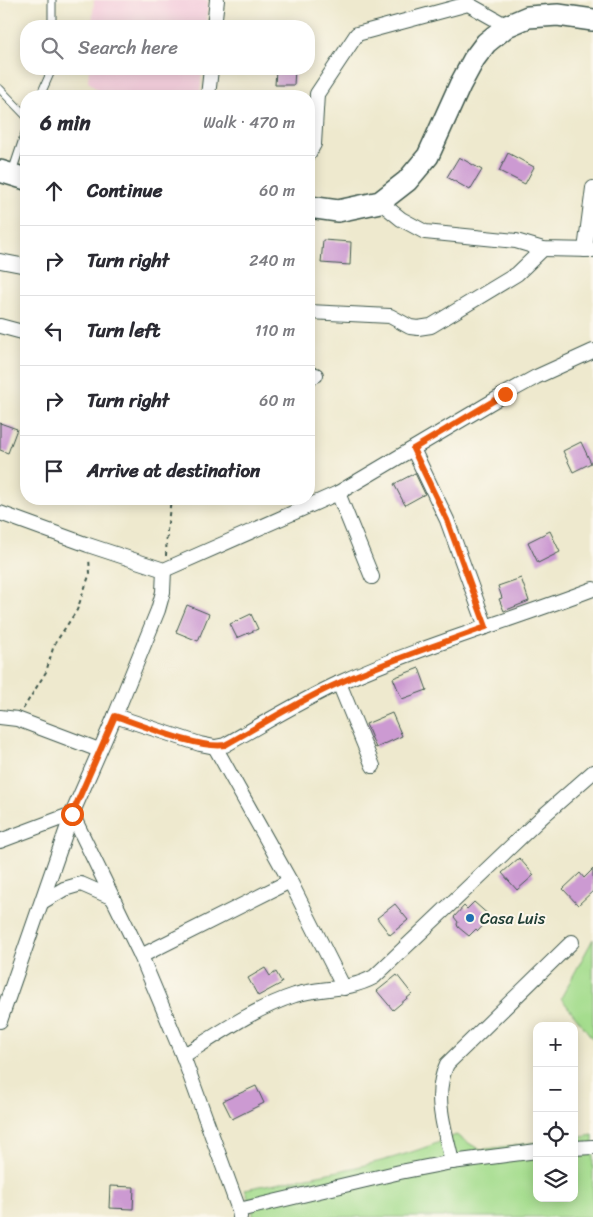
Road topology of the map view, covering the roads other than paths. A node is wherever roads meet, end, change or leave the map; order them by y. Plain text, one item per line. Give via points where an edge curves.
1 (52, 0) edge
2 (217, 0) edge
3 (556, 8) edge
4 (52, 20) edge
5 (215, 20) edge
6 (593, 20) edge
7 (507, 26) junction
8 (49, 75) edge
9 (210, 75) edge
10 (0, 89) edge
11 (43, 90) edge
12 (209, 90) edge
13 (20, 110) edge
14 (315, 127) edge
15 (20, 149) edge
16 (12, 175) edge
17 (593, 188) edge
18 (380, 202) junction
19 (315, 208) edge
20 (543, 250) junction
21 (589, 250) edge
22 (0, 261) edge
23 (20, 265) edge
24 (315, 312) edge
25 (0, 326) edge
26 (20, 331) edge
27 (593, 351) edge
28 (413, 449) junction
29 (338, 493) junction
30 (315, 503) edge
31 (311, 505) edge
32 (0, 513) edge
33 (164, 570) junction
34 (372, 577) dead end
35 (593, 589) edge
36 (486, 627) junction
37 (340, 682) junction
38 (115, 716) junction
39 (0, 717) edge
40 (215, 747) junction
41 (99, 750) junction
42 (373, 766) dead end
43 (593, 772) edge
44 (72, 814) junction
45 (0, 841) edge
46 (290, 881) junction
47 (112, 898) junction
48 (42, 902) junction
49 (572, 942) dead end
50 (141, 956) junction
51 (344, 988) junction
52 (0, 1021) edge
53 (183, 1056) junction
54 (593, 1147) edge
55 (578, 1148) edge
56 (533, 1152) edge
57 (452, 1162) junction
58 (240, 1214) edge

1 - 4 lane
2 - 5 street
3 - 6 main road
3 - 7 main road
7 - 14 street via 468,4 357,34 317,94
7 - 18 main road via 486,43 474,59 428,156 407,181
8 - 11 lane
9 - 12 street
10 - 13 lane
15 - 16 lane
17 - 21 street
18 - 19 main road via 338,211
18 - 20 street via 425,232 516,241
20 - 21 street
20 - 24 street via 517,274 431,326 410,327 390,316
22 - 23 street
25 - 26 street
27 - 28 street via 536,377
28 - 29 street
28 - 36 street via 447,520
29 - 30 street
29 - 34 street
31 - 33 street
32 - 33 street
33 - 38 street via 158,610
35 - 36 street
36 - 37 street
37 - 40 street via 225,745
37 - 42 street
38 - 40 street
38 - 41 street
39 - 41 street via 16,719
40 - 46 street
41 - 44 street
43 - 51 street via 374,977
44 - 45 street
44 - 47 street
44 - 48 street
46 - 50 street
46 - 51 street
47 - 48 street via 81,884 64,889
47 - 50 street
48 - 52 street
49 - 57 street via 447,1064 441,1076 439,1093
50 - 53 street
51 - 53 street via 320,989 292,996 244,1018
53 - 58 street
54 - 55 street
56 - 57 street
57 - 58 street via 365,1180

